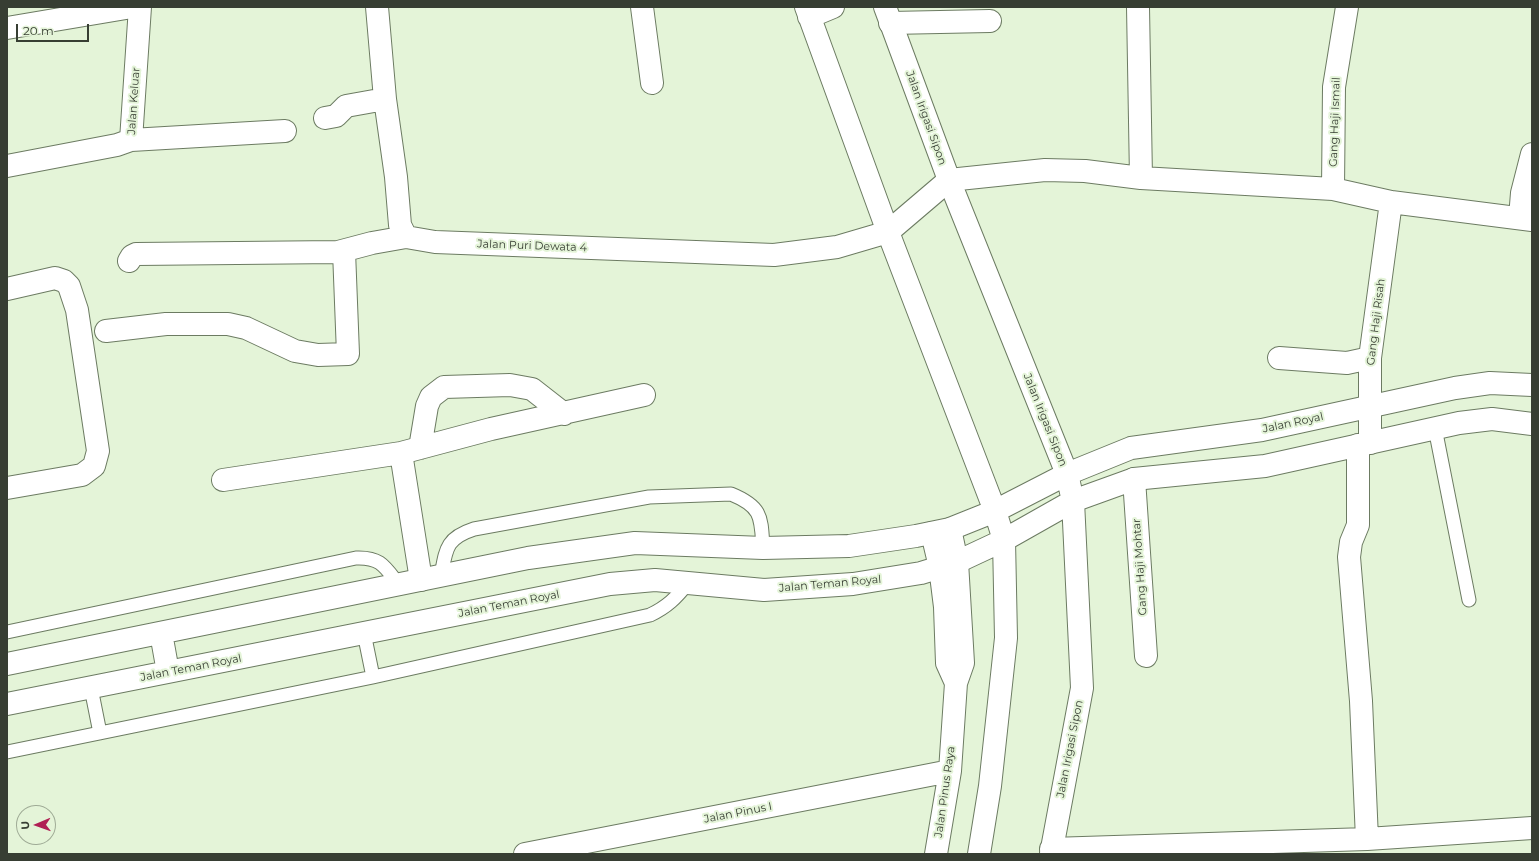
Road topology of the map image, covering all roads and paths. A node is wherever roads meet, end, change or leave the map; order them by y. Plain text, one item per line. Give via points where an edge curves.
1 (132, 7) edge
2 (140, 7) edge
3 (377, 7) edge
4 (642, 7) edge
5 (1138, 7) edge
6 (1346, 7) edge
7 (818, 10) edge
8 (888, 15) edge
9 (990, 21) dead end
10 (7, 28) edge
11 (652, 83) dead end
12 (385, 99) junction
13 (325, 118) dead end
14 (285, 131) dead end
15 (131, 140) junction
16 (1532, 154) edge
17 (7, 166) edge
18 (1141, 178) junction
19 (949, 180) junction
20 (1334, 189) junction
21 (1391, 202) junction
22 (1526, 219) edge
23 (888, 232) junction
24 (406, 237) junction
25 (344, 251) junction
26 (129, 261) dead end
27 (7, 289) edge
28 (106, 332) dead end
29 (1279, 358) dead end
30 (1370, 358) junction
31 (1532, 385) edge
32 (644, 395) dead end
33 (1369, 407) junction
34 (564, 414) junction
35 (1532, 424) edge
36 (1436, 428) junction
37 (1364, 444) junction
38 (411, 451) junction
39 (1063, 476) junction
40 (1134, 479) junction
41 (223, 480) dead end
42 (7, 488) edge
43 (1069, 503) junction
44 (998, 509) junction
45 (941, 531) junction
46 (1007, 538) junction
47 (763, 548) junction
48 (949, 565) junction
49 (431, 578) junction
50 (688, 583) junction
51 (399, 585) junction
52 (1469, 600) dead end
53 (7, 632) edge
54 (161, 633) junction
55 (364, 633) junction
56 (1146, 656) dead end
57 (7, 664) edge
58 (168, 672) junction
59 (373, 677) junction
60 (91, 688) junction
61 (7, 704) edge
62 (100, 734) junction
63 (7, 752) edge
64 (950, 770) junction
65 (1532, 828) edge
66 (1367, 839) junction
67 (1392, 846) edge
68 (1182, 850) edge
69 (1051, 852) edge
70 (525, 854) edge
71 (936, 854) edge
72 (979, 854) edge

1 - 10 street
2 - 15 street, Jalan Keluar
3 - 12 street
4 - 11 street
5 - 18 street
6 - 20 street, Gang Haji Ismail via 1334,88
7 - 23 street
8 - 9 street
8 - 19 street, Jalan Irigasi Sipon
12 - 13 street via 346,106 336,116
12 - 24 street via 400,226
14 - 15 street
15 - 17 street, Jalan Keluar via 117,145
16 - 22 street via 1522,193
18 - 19 street via 1085,171 1045,170
18 - 20 street
19 - 23 street
19 - 39 street, Jalan Irigasi Sipon
20 - 21 street
21 - 22 street
21 - 30 street, Gang Haji Risah
23 - 24 street, Jalan Puri Dewata 4 via 837,247 774,255 435,242
23 - 44 street
24 - 25 street, Jalan Puri Dewata 4
25 - 26 street, Jalan Puri Dewata 4 via 136,254
25 - 28 street via 348,354 318,355 295,351 246,328 228,324 166,324
27 - 42 street via 55,278 69,286 77,310 98,451 94,466 82,475
29 - 30 street via 1347,363
30 - 33 street, Gang Haji Risah
31 - 33 street, Jalan Royal via 1483,384
32 - 34 street
33 - 37 street, Gang Haji Risah
33 - 39 street, Jalan Royal via 1262,430 1131,448
34 - 38 street via 491,429
34 - 38 street via 532,389 510,385 444,387 431,396
35 - 36 street via 1492,419
36 - 37 street
36 - 52 lane
37 - 40 street via 1265,466
37 - 66 street, Gang Haji Risah via 1358,525 1351,542 1349,557 1361,701
38 - 41 street
38 - 49 street
39 - 43 street, Jalan Irigasi Sipon
39 - 44 street, Jalan Royal
40 - 43 street
40 - 56 street, Gang Haji Mohtar
43 - 46 street, Jalan Teman Royal
43 - 69 street, Jalan Irigasi Sipon via 1082,688
44 - 45 street
44 - 46 street
45 - 47 street via 849,546
45 - 48 street, Jalan Pinus Raya
46 - 48 street, Jalan Teman Royal
46 - 72 street via 1006,638 990,786
47 - 49 street via 635,543 528,558
47 - 49 lane via 761,517 758,511 741,498 731,494 649,497 462,533 446,548
48 - 50 street, Jalan Teman Royal via 921,573 853,584 764,590
48 - 64 street, Jalan Pinus Raya via 960,673
49 - 51 street
50 - 55 street, Jalan Teman Royal via 655,580 610,584
50 - 59 lane via 675,600 650,615
51 - 53 lane via 378,560 356,558
51 - 54 street
54 - 57 street
54 - 58 street
55 - 58 street, Jalan Teman Royal
55 - 59 lane
58 - 60 street, Jalan Teman Royal
59 - 62 lane
60 - 61 street, Jalan Teman Royal
60 - 62 lane
62 - 63 lane
64 - 70 street, Jalan Pinus I
64 - 71 street, Jalan Pinus Raya
65 - 67 street
66 - 67 street
66 - 68 street
68 - 69 street

